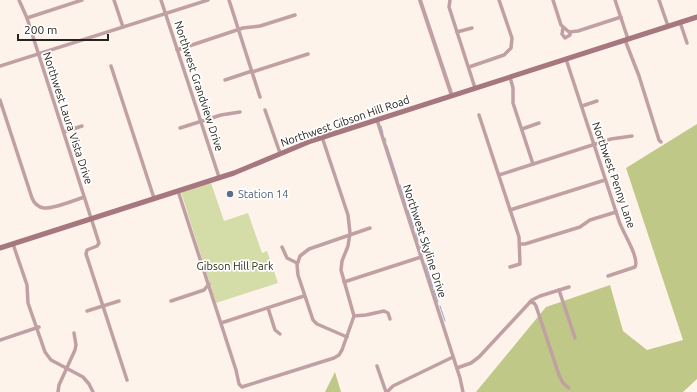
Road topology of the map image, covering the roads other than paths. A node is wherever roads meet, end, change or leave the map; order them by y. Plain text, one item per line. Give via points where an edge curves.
1 (19, 0) edge
2 (82, 0) edge
3 (114, 0) edge
4 (161, 0) edge
5 (208, 0) edge
6 (229, 0) edge
7 (420, 0) edge
8 (450, 0) edge
9 (499, 0) edge
10 (553, 0) edge
11 (615, 0) edge
12 (659, 0) edge
13 (166, 14) junction
14 (295, 15) dead end
15 (620, 17) junction
16 (697, 17) edge
17 (27, 18) junction
18 (680, 22) junction
19 (668, 26) junction
20 (122, 27) junction
21 (472, 28) dead end
22 (238, 30) junction
23 (457, 32) junction
24 (626, 40) junction
25 (687, 43) dead end
26 (177, 50) junction
27 (38, 54) junction
28 (308, 54) dead end
29 (566, 59) junction
30 (0, 66) edge
31 (111, 66) dead end
32 (469, 67) junction
33 (252, 71) junction
34 (510, 77) junction
35 (225, 80) dead end
36 (476, 88) junction
37 (452, 96) junction
38 (260, 97) dead end
39 (0, 100) edge
40 (597, 101) dead end
41 (582, 106) junction
42 (265, 110) dead end
43 (240, 112) dead end
44 (479, 115) dead end
45 (377, 120) junction
46 (201, 122) junction
47 (539, 123) dead end
48 (82, 126) dead end
49 (180, 128) dead end
50 (522, 129) junction
51 (64, 132) junction
52 (632, 136) dead end
53 (322, 137) junction
54 (661, 142) dead end
55 (594, 145) junction
56 (280, 153) junction
57 (533, 164) junction
58 (499, 175) junction
59 (219, 177) junction
60 (605, 180) junction
61 (178, 191) junction
62 (84, 197) junction
63 (154, 198) junction
64 (510, 210) junction
65 (616, 212) junction
66 (92, 219) junction
67 (370, 228) dead end
68 (350, 235) junction
69 (13, 244) junction
70 (520, 244) junction
71 (282, 247) dead end
72 (0, 248) edge
73 (421, 257) junction
74 (297, 263) junction
75 (510, 267) dead end
76 (608, 276) dead end
77 (344, 282) junction
78 (209, 284) junction
79 (569, 287) dead end
80 (559, 290) junction
81 (304, 296) junction
82 (119, 301) dead end
83 (171, 302) dead end
84 (530, 302) junction
85 (103, 306) junction
86 (268, 308) junction
87 (87, 311) dead end
88 (354, 316) junction
89 (390, 319) dead end
90 (221, 323) junction
91 (38, 328) junction
92 (74, 333) dead end
93 (280, 334) dead end
94 (347, 337) junction
95 (574, 338) dead end
96 (0, 340) edge
97 (453, 357) junction
98 (377, 366) dead end
99 (67, 368) junction
100 (457, 368) junction
101 (127, 380) dead end
102 (239, 384) junction
103 (569, 388) dead end
104 (58, 392) edge
105 (93, 392) edge
106 (242, 392) edge
107 (386, 392) edge
108 (463, 392) edge

1 - 17 street, Northwest Laura Vista Drive
2 - 17 street
3 - 20 street
4 - 13 street, Northwest Grandview Drive
5 - 13 street
6 - 22 street
7 - 37 street
8 - 23 street via 449,7
9 - 32 street via 512,38 512,48 504,55
10 - 15 street via 561,25 567,30 578,31
11 - 15 street
12 - 19 street
13 - 20 street
13 - 26 street, Northwest Grandview Drive
14 - 22 street
15 - 24 street
16 - 18 main road, Northwest Gibson Hill Road
17 - 27 street, Northwest Laura Vista Drive
18 - 19 main road, Northwest Gibson Hill Road
18 - 25 street
19 - 24 main road, Northwest Gibson Hill Road
20 - 27 street
21 - 23 street
22 - 26 street
22 - 33 street
23 - 32 street
24 - 29 main road, Northwest Gibson Hill Road
24 - 54 street
26 - 46 street, Northwest Grandview Drive
27 - 30 street
27 - 51 street, Northwest Laura Vista Drive
28 - 33 street
29 - 34 main road, Northwest Gibson Hill Road
29 - 41 street, Northwest Penny Lane
31 - 63 street
32 - 36 street
33 - 35 street
33 - 38 street
34 - 36 main road, Northwest Gibson Hill Road
34 - 50 street via 513,103
36 - 37 main road, Northwest Gibson Hill Road
37 - 45 main road, Northwest Gibson Hill Road
39 - 62 street via 36,204 48,208
40 - 41 street
41 - 55 street, Northwest Penny Lane
42 - 56 street
43 - 46 street
44 - 58 street
45 - 53 main road, Northwest Gibson Hill Road
45 - 73 street, Northwest Skyline Drive
46 - 49 street
46 - 59 street, Northwest Grandview Drive
47 - 50 street
48 - 51 street
50 - 57 street
51 - 62 street, Northwest Laura Vista Drive
52 - 55 street
53 - 56 main road, Northwest Gibson Hill Road
53 - 68 street via 348,215
55 - 57 street
55 - 60 street, Northwest Penny Lane
56 - 59 main road, Northwest Gibson Hill Road
57 - 58 street
58 - 64 street
59 - 61 main road, Northwest Gibson Hill Road
60 - 64 street
60 - 65 street, Northwest Penny Lane
61 - 63 main road, Northwest Gibson Hill Road
61 - 78 street
62 - 66 street, Northwest Laura Vista Drive
63 - 66 main road, Northwest Gibson Hill Road
64 - 70 street
65 - 70 street via 590,220 580,227
65 - 76 street, Northwest Penny Lane via 636,264 635,267
66 - 69 main road, Northwest Gibson Hill Road
66 - 85 street, Northwest Laura Vista Drive via 100,243 87,250 86,254
67 - 68 street
68 - 74 street via 309,249
68 - 77 street via 342,266
69 - 72 main road, Northwest Gibson Hill Road
69 - 91 street via 27,285 28,303
70 - 75 street via 520,264
71 - 74 street via 287,258
73 - 77 street
73 - 97 street, Northwest Skyline Drive
74 - 81 street
77 - 88 street
78 - 83 street via 204,290
78 - 90 street
79 - 80 street
80 - 84 street
80 - 95 street
81 - 86 street
81 - 94 street via 315,323
82 - 85 street
84 - 100 street via 479,357
84 - 103 street via 536,306 559,375
85 - 87 street
85 - 101 street
86 - 90 street
86 - 93 street
88 - 89 street via 384,311
88 - 94 street
90 - 102 street
91 - 96 street
91 - 99 street via 42,347 48,357
92 - 99 street via 76,348
94 - 102 street via 341,352 334,358 245,386
97 - 100 street, Northwest Skyline Drive
97 - 107 street via 393,386
98 - 107 street
99 - 104 street
99 - 105 street via 83,377
100 - 108 street, Northwest Skyline Drive
102 - 106 street

